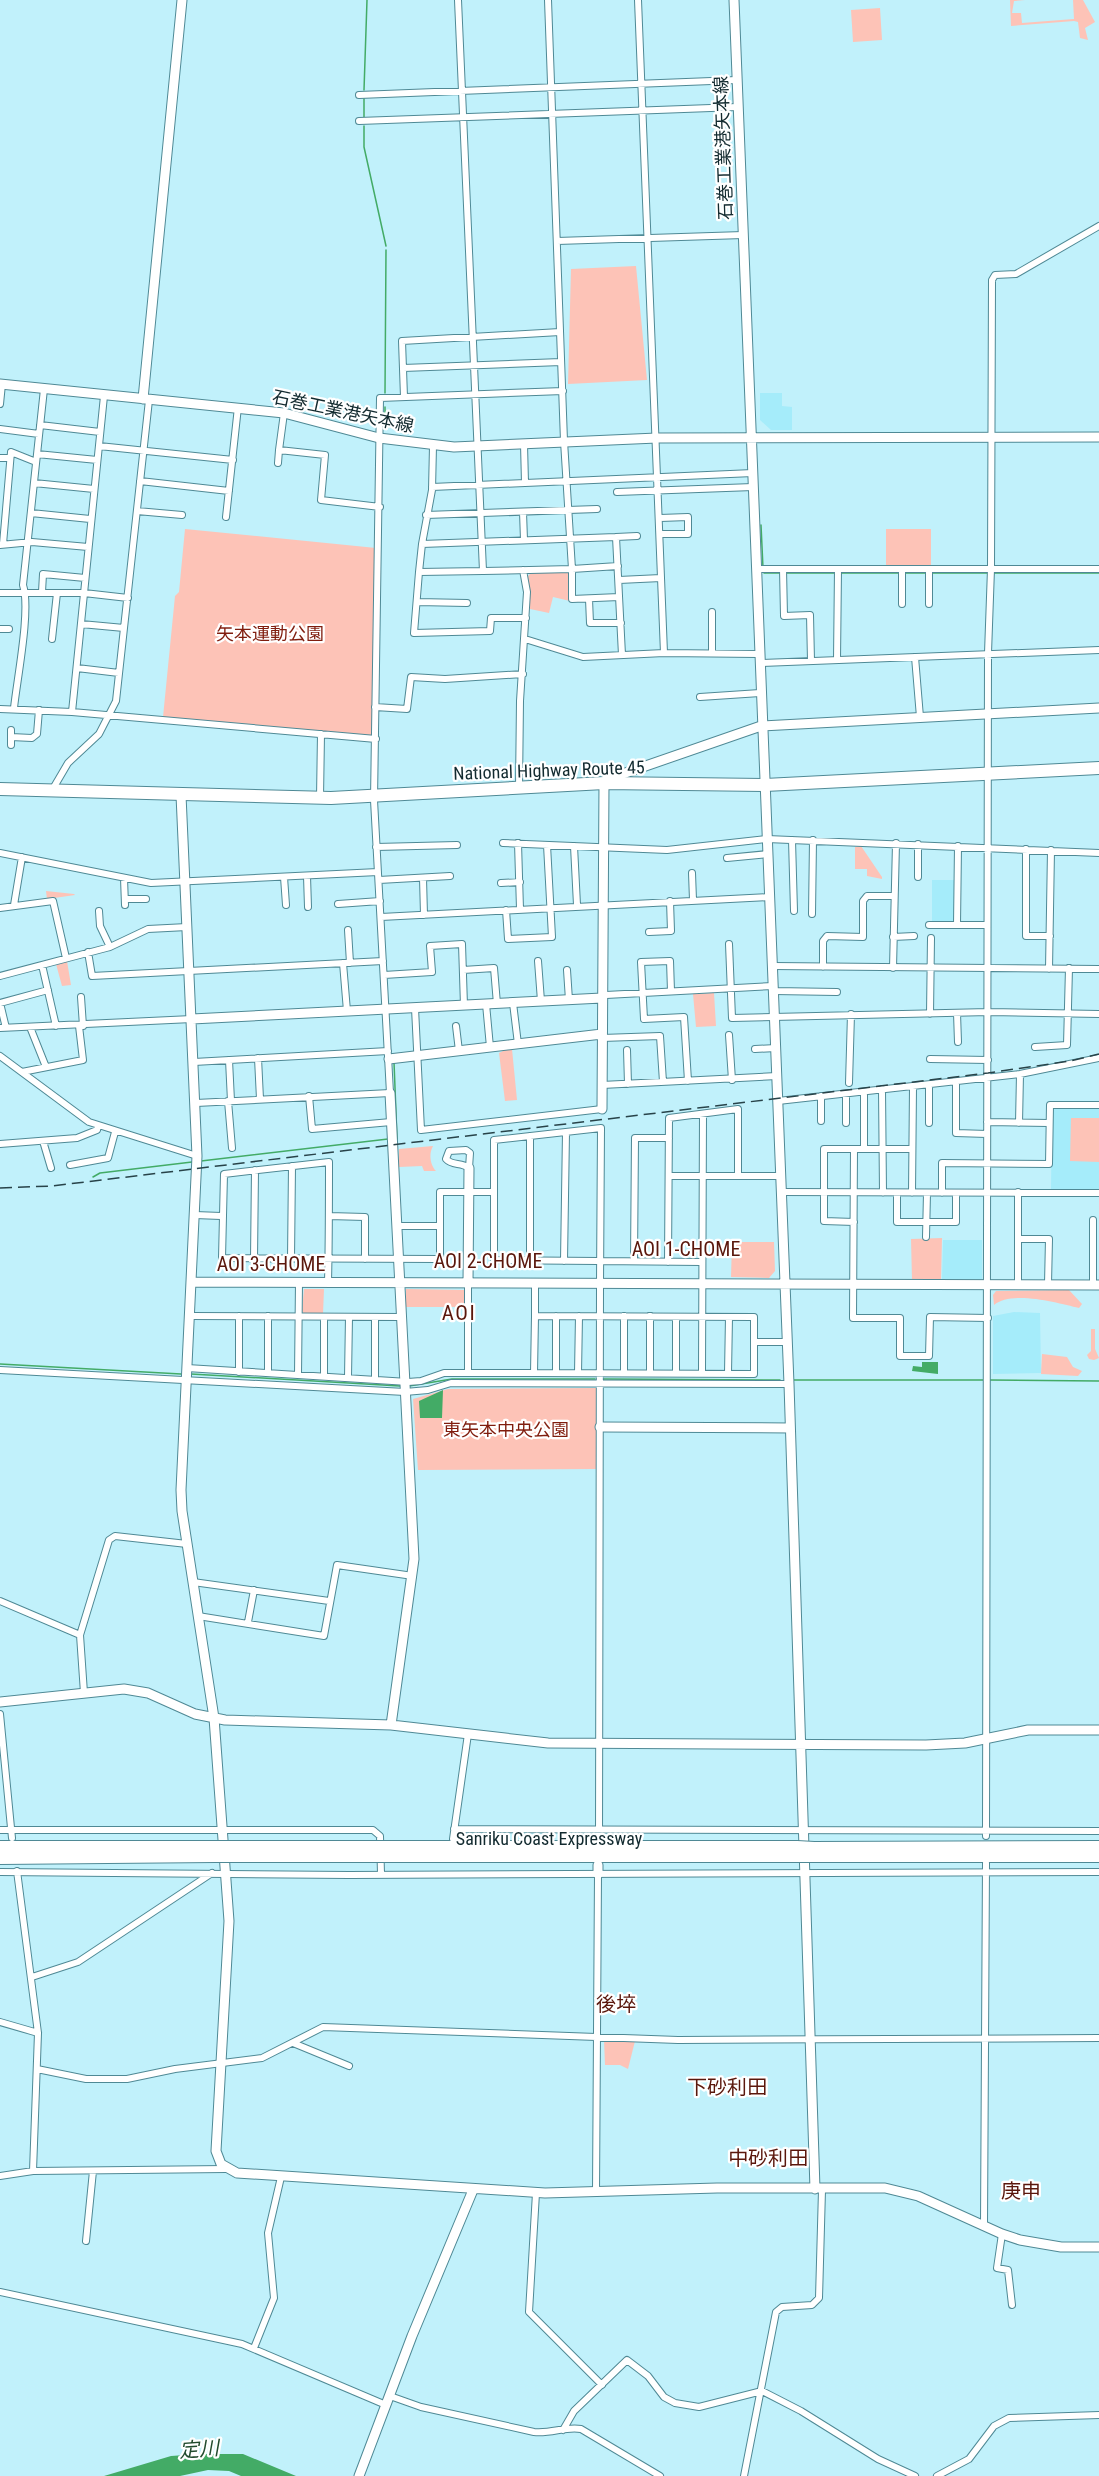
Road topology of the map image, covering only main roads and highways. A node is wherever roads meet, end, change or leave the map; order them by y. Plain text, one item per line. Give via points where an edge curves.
1 (1099, 768) edge
2 (0, 789) edge
3 (0, 1847) edge
4 (1099, 1847) edge
5 (216, 1852) junction
6 (814, 1852) junction
7 (1099, 1856) edge
8 (0, 1858) edge

1 - 2 highway, National Highway Route 45 via 765,785 604,783 320,798
3 - 5 highway, Sanriku Coast Expressway
4 - 6 highway, Sanriku Coast Expressway
5 - 6 highway, Sanriku Coast Expressway, bridge
5 - 8 highway, Sanriku Coast Expressway
6 - 7 highway, Sanriku Coast Expressway

